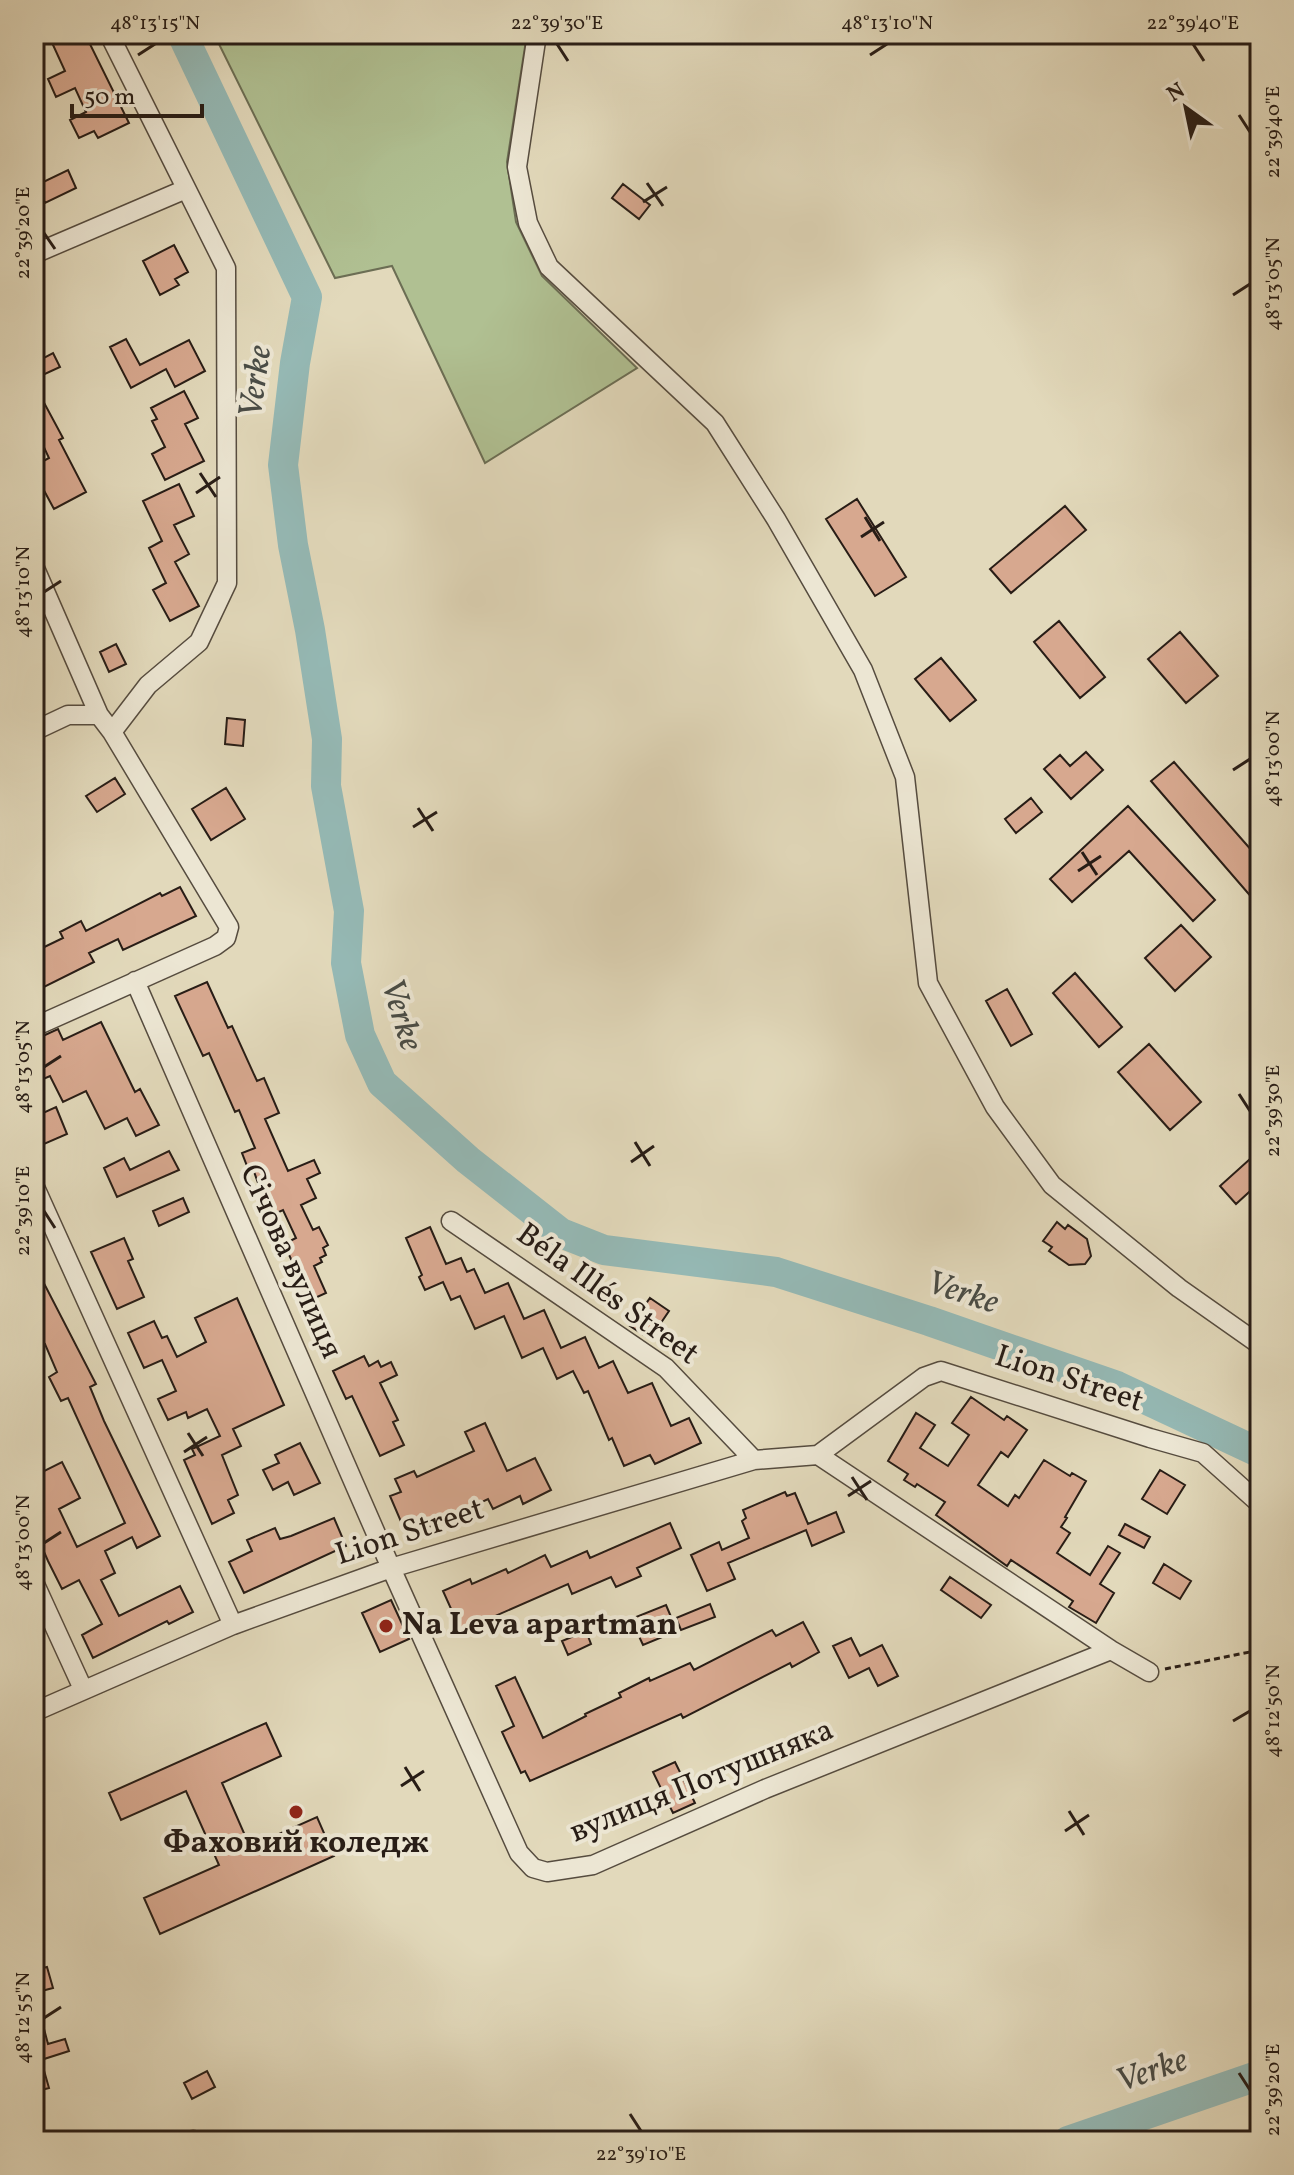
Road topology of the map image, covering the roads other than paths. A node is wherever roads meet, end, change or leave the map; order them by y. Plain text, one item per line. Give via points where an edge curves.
1 (109, 34) edge
2 (537, 34) edge
3 (186, 189) junction
4 (34, 254) edge
5 (34, 566) edge
6 (99, 715) junction
7 (34, 731) edge
8 (112, 732) junction
9 (135, 981) junction
10 (34, 1027) edge
11 (34, 1185) edge
12 (451, 1221) dead end
13 (1260, 1345) edge
14 (818, 1455) junction
15 (754, 1460) junction
16 (1260, 1504) edge
17 (391, 1568) junction
18 (34, 1582) edge
19 (233, 1625) junction
20 (1111, 1650) junction
21 (1149, 1672) road end
22 (83, 1689) junction
23 (34, 1712) edge

1 - 3 street
2 - 13 street via 517,167 528,223 549,267 715,423 863,670 905,777 928,983 995,1107 1052,1185 1179,1288
3 - 4 street
3 - 8 street via 226,268 227,583 199,642 148,685
5 - 6 street
6 - 7 street via 68,715
6 - 8 street
8 - 9 street via 229,927 226,938 215,946
9 - 10 street
9 - 17 street, Січова вулиця
11 - 19 street
12 - 15 street, Béla Illés Street via 666,1368
14 - 15 street, Lion Street
14 - 16 street, Lion Street via 924,1377 941,1371 1203,1453
14 - 20 street
15 - 17 street, Lion Street
17 - 19 street, Lion Street
17 - 20 street, вулиця Потушняка via 519,1853 533,1868 547,1872 593,1865 765,1789
18 - 22 street
19 - 22 street, Lion Street
20 - 21 street
22 - 23 street, Lion Street

